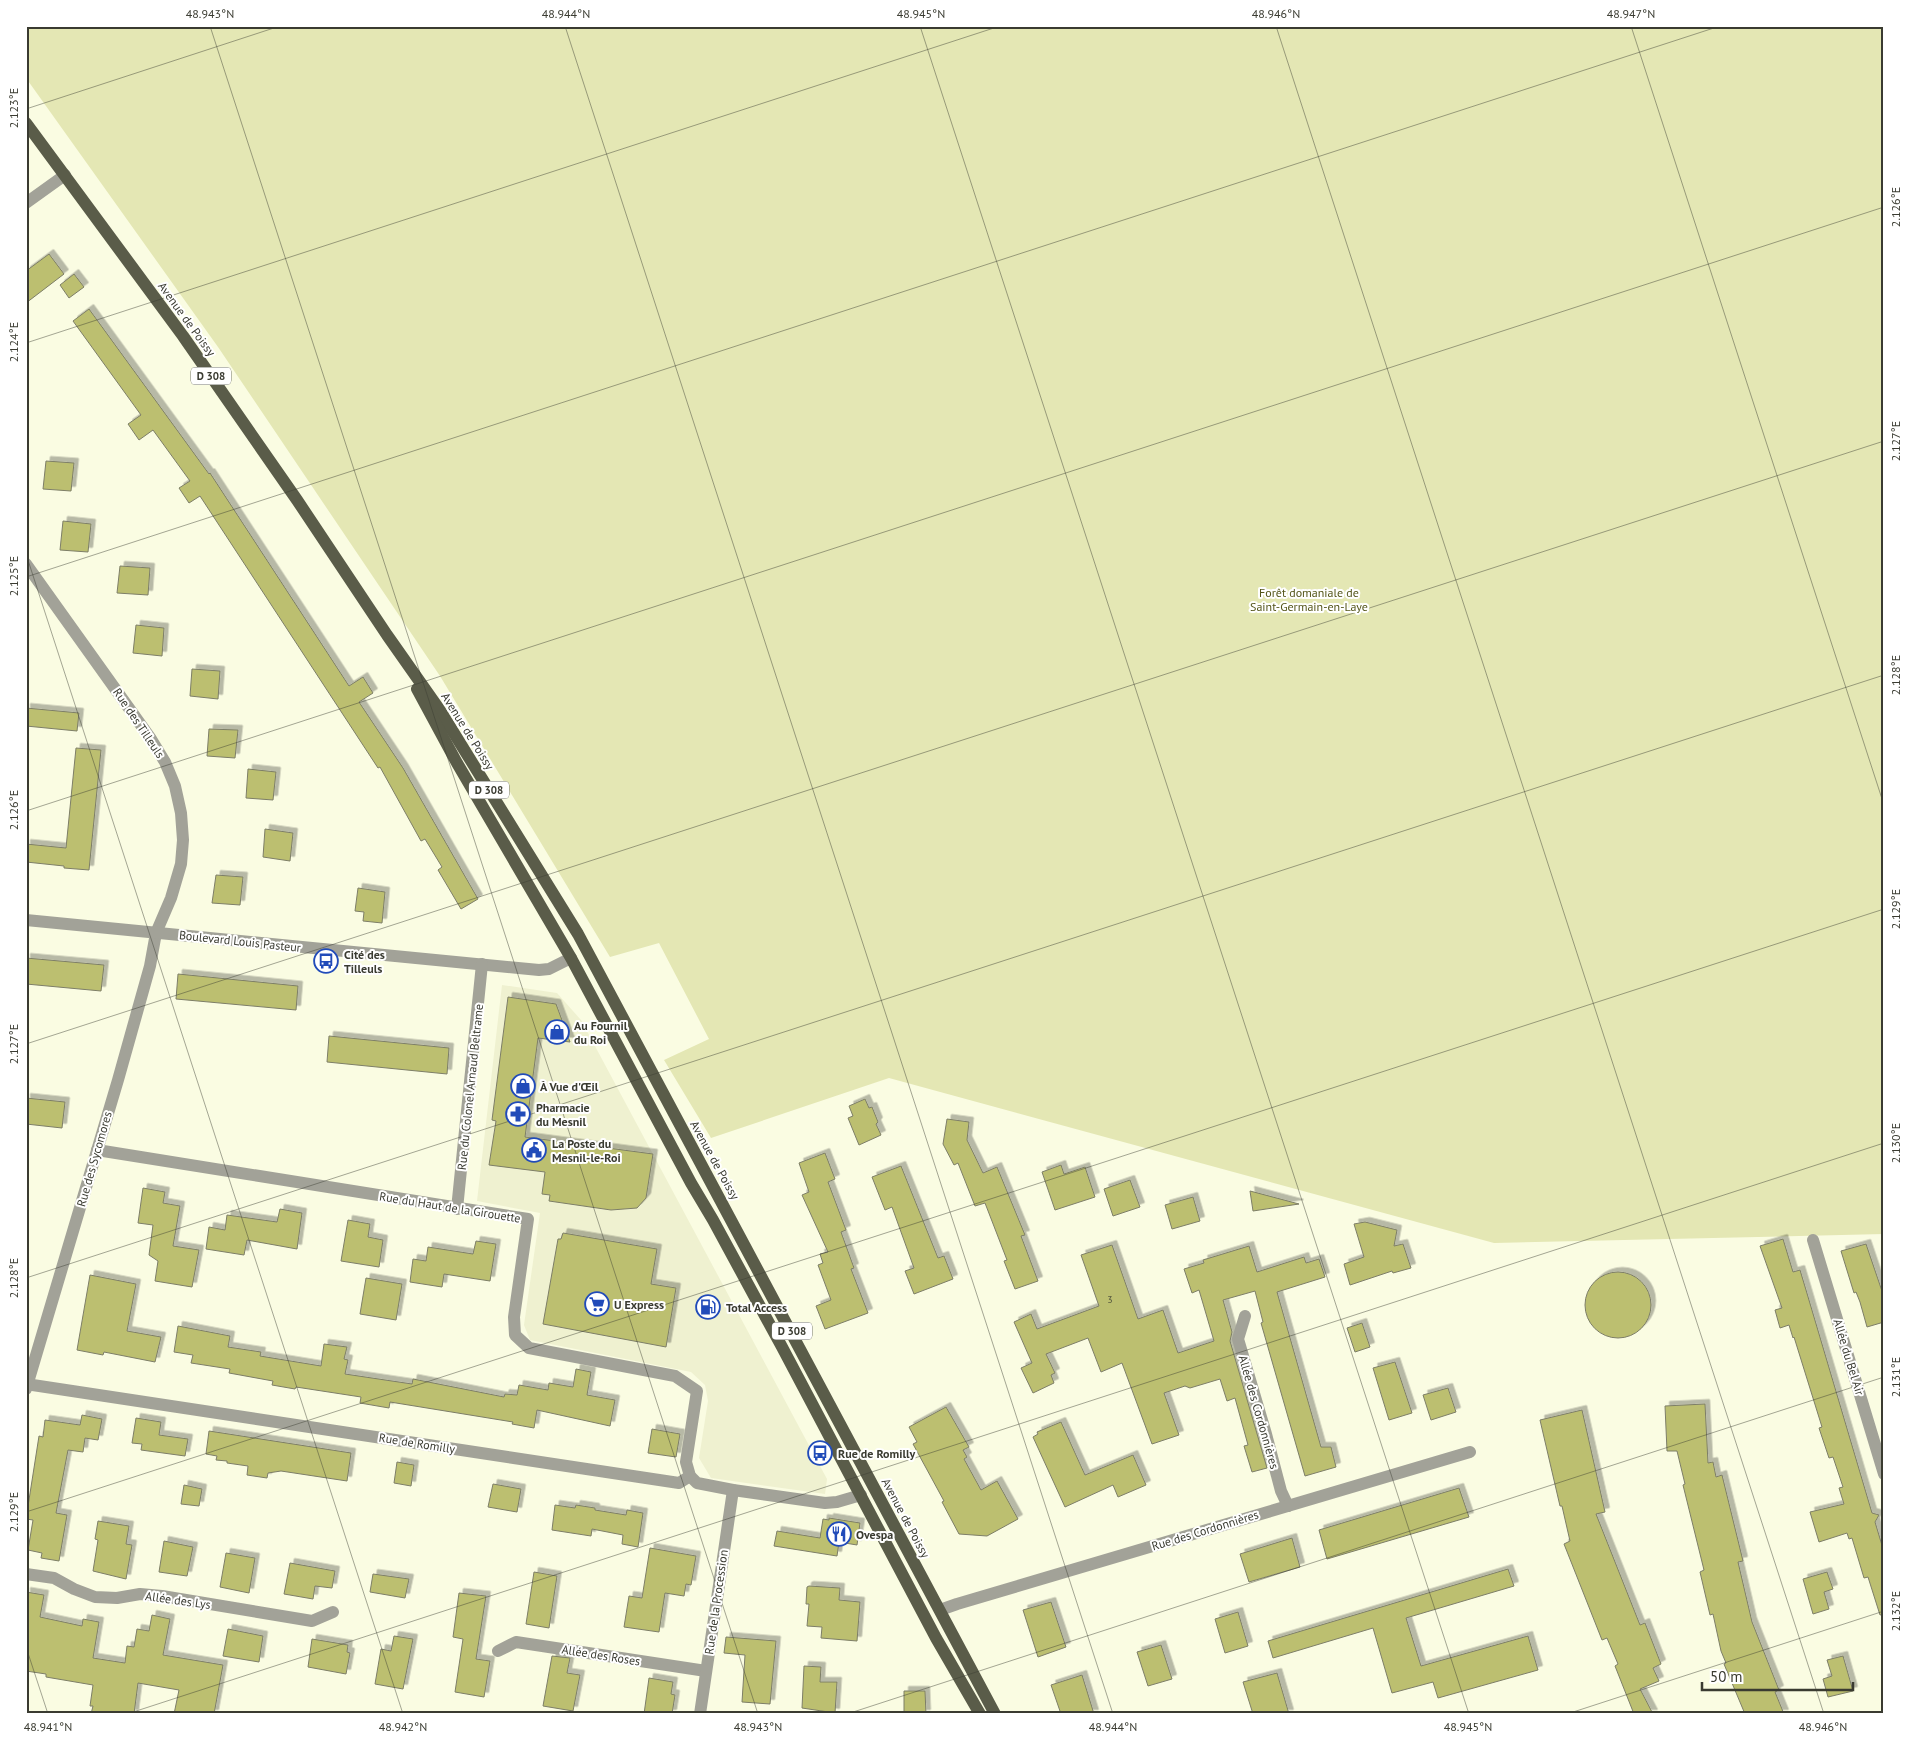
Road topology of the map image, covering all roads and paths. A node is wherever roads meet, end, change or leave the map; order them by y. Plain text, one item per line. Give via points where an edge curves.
1 (26, 123) edge
2 (65, 175) junction
3 (26, 203) edge
4 (26, 564) edge
5 (387, 635) junction
6 (26, 920) edge
7 (156, 933) junction
8 (586, 950) junction
9 (571, 958) junction
10 (482, 964) junction
11 (97, 1150) junction
12 (706, 1174) junction
13 (691, 1183) junction
14 (457, 1209) junction
15 (740, 1234) junction
16 (1813, 1240) dead end
17 (725, 1242) junction
18 (1245, 1316) dead end
19 (27, 1386) edge
20 (1470, 1452) dead end
21 (1884, 1474) edge
22 (690, 1476) junction
23 (874, 1487) junction
24 (733, 1490) junction
25 (861, 1495) junction
26 (1288, 1506) junction
27 (26, 1574) edge
28 (940, 1610) junction
29 (332, 1612) dead end
30 (924, 1617) junction
31 (498, 1651) dead end
32 (706, 1671) junction
33 (700, 1714) edge
34 (980, 1714) edge
35 (995, 1714) edge

1 - 2 main road, Avenue de Poissy / D 308
2 - 3 street
2 - 5 main road, Avenue de Poissy / D 308 via 183,336
4 - 7 street, Rue des Tilleuls via 151,739 175,786 181,813 181,864
5 - 8 main road, Avenue de Poissy / D 308 via 439,708
5 - 9 main road, Avenue de Poissy / D 308 via 457,763
6 - 7 street, Boulevard Louis Pasteur
7 - 10 street, Boulevard Louis Pasteur
7 - 11 street, Rue des Sycomores via 150,966
8 - 9 main road
8 - 12 main road, Avenue de Poissy / D 308
9 - 10 street, Boulevard Louis Pasteur via 549,969 539,970
9 - 13 main road, Avenue de Poissy / D 308
10 - 14 street, Rue du Colonel Arnaud Beltrame
11 - 14 street, Rue du Haut de la Girouette
11 - 19 street, Rue des Sycomores
12 - 13 street
12 - 15 main road, Avenue de Poissy / D 308
13 - 17 main road, Avenue de Poissy / D 308
14 - 22 street, Rue du Haut de la Girouette via 528,1219 514,1317 515,1335 529,1348 675,1376 697,1391 686,1462
15 - 17 street
15 - 23 main road, Avenue de Poissy / D 308
16 - 21 street, Allée du Bel Air
17 - 25 main road, Avenue de Poissy / D 308
18 - 26 street, Allée des Cordonnières via 1238,1339
19 - 22 street, Rue de Romilly via 679,1483
20 - 26 street, Rue des Cordonnières
22 - 24 street via 697,1483
23 - 25 main road
23 - 28 main road, Avenue de Poissy / D 308
24 - 25 street via 825,1503
24 - 32 street, Rue de la Procession
25 - 30 main road, Avenue de Poissy / D 308
26 - 28 street, Rue des Cordonnières
27 - 29 street, Allée des Lys via 54,1578 95,1597 162,1596 312,1621
28 - 30 main road
28 - 35 main road, Avenue de Poissy / D 308
30 - 34 main road, Avenue de Poissy / D 308
31 - 32 street, Allée des Roses via 516,1642
32 - 33 street, Rue de la Procession

